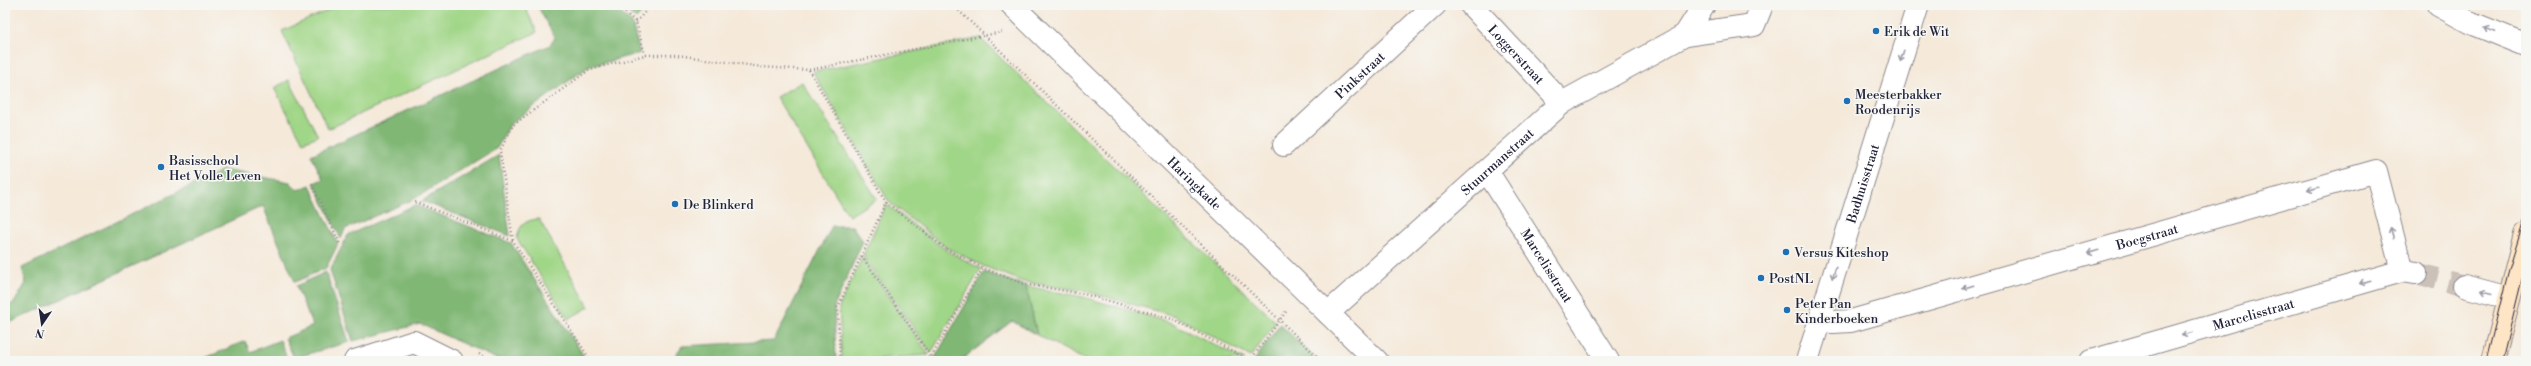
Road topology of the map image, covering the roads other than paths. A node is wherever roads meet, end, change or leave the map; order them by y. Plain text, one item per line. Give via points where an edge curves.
1 (1012, 5) edge
2 (1435, 5) edge
3 (1471, 5) edge
4 (1704, 5) edge
5 (1762, 5) edge
6 (1918, 5) edge
7 (2438, 5) edge
8 (1685, 35) junction
9 (2526, 45) edge
10 (1562, 104) junction
11 (1284, 145) dead end
12 (1487, 171) junction
13 (2526, 234) edge
14 (2409, 272) joint
15 (2464, 286) tunnel mouth
16 (2509, 298) junction
17 (1328, 313) junction
18 (1819, 320) junction
19 (355, 361) edge
20 (452, 361) edge
21 (1377, 361) edge
22 (1608, 361) edge
23 (1807, 361) edge
24 (2091, 361) edge
25 (2493, 361) edge

1 - 17 street, Haringkade
2 - 11 street, Pinkstraat
3 - 10 street, Loggerstraat
4 - 8 street, Stuurmanstraat
5 - 8 street, Stuurmanstraat via 1754,25
6 -> 18 street, Badhuisstraat
9 -> 7 street via 2469,22 2441,9
8 - 10 street, Stuurmanstraat
10 - 12 street, Stuurmanstraat
12 - 17 street, Stuurmanstraat
12 - 22 street, Marcelisstraat
13 - 16 main road
14 -> 18 street, Boegstraat via 2376,171 1851,321
14 -> 24 street, Marcelisstraat
16 -> 15 street
16 - 25 main road
17 - 21 street, Haringkade
18 - 23 street, Badhuisstraat
19 - 20 street via 414,342

